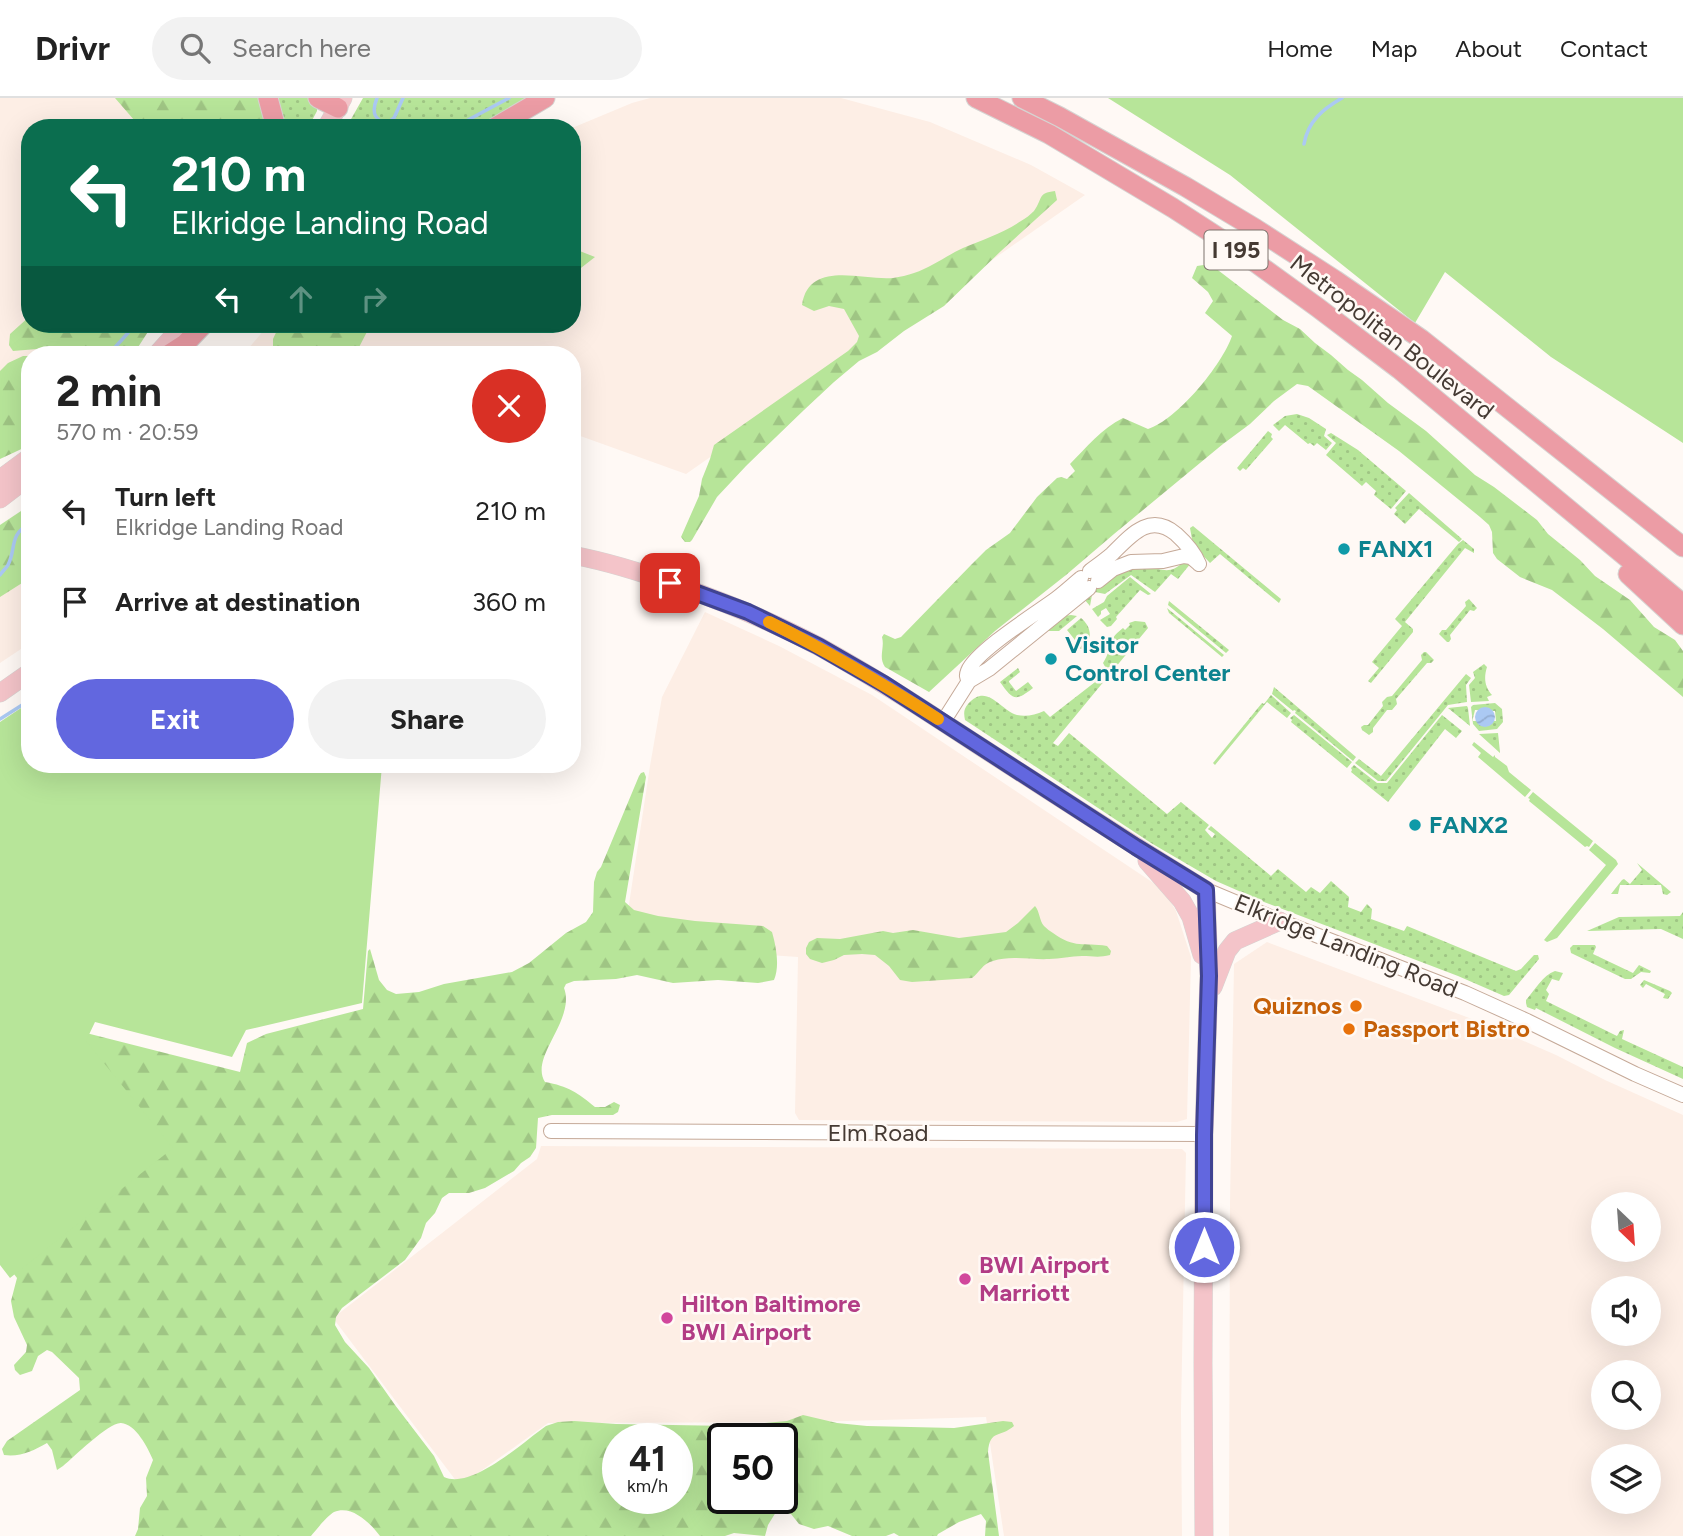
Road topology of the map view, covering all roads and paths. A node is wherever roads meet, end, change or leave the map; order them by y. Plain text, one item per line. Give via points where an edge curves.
1 (268, 98) edge
2 (318, 98) edge
3 (545, 98) edge
4 (976, 98) edge
5 (1023, 98) edge
6 (340, 103) edge
7 (274, 119) edge
8 (331, 119) edge
9 (509, 119) edge
10 (176, 333) edge
11 (195, 333) edge
12 (164, 346) edge
13 (182, 346) edge
14 (1475, 433) junction
15 (21, 464) edge
16 (0, 479) edge
17 (21, 483) edge
18 (0, 499) edge
19 (1683, 544) edge
20 (581, 557) edge
21 (1089, 580) junction
22 (1683, 604) edge
23 (1683, 625) edge
24 (21, 678) edge
25 (0, 693) edge
26 (943, 722) junction
27 (1136, 847) junction
28 (1206, 890) junction
29 (1280, 921) junction
30 (1209, 976) junction
31 (1209, 997) junction
32 (1683, 1095) edge
33 (551, 1131) dead end
34 (1204, 1135) junction
35 (1204, 1536) edge

1 - 7 highway
2 - 6 highway
3 - 9 highway
4 - 14 highway, Metropolitan Boulevard / I 195 via 1049,134 1241,252 1399,369
5 - 19 highway, Metropolitan Boulevard / I 195 via 1256,229 1421,339
6 - 8 main road
10 - 12 main road
11 - 13 highway
14 - 22 highway, Metropolitan Boulevard / I 195
14 - 23 highway
15 - 16 main road
17 - 18 main road
20 - 26 main road, Elkridge Landing Road via 649,575 748,612 818,646
21 - 21 street via 1131,562 1184,556 1199,564 1172,531 1151,525 1134,534
21 - 26 street via 989,669 969,681
24 - 25 main road
26 - 27 main road, Elkridge Landing Road
27 - 28 main road, Elkridge Landing Road
27 - 30 main road via 1182,901
28 - 29 street, Elkridge Landing Road
28 - 30 main road
29 - 31 main road via 1235,941
29 - 32 street, Elkridge Landing Road via 1503,1009
30 - 31 main road
31 - 34 main road
33 - 34 street, Elm Road
34 - 35 main road

